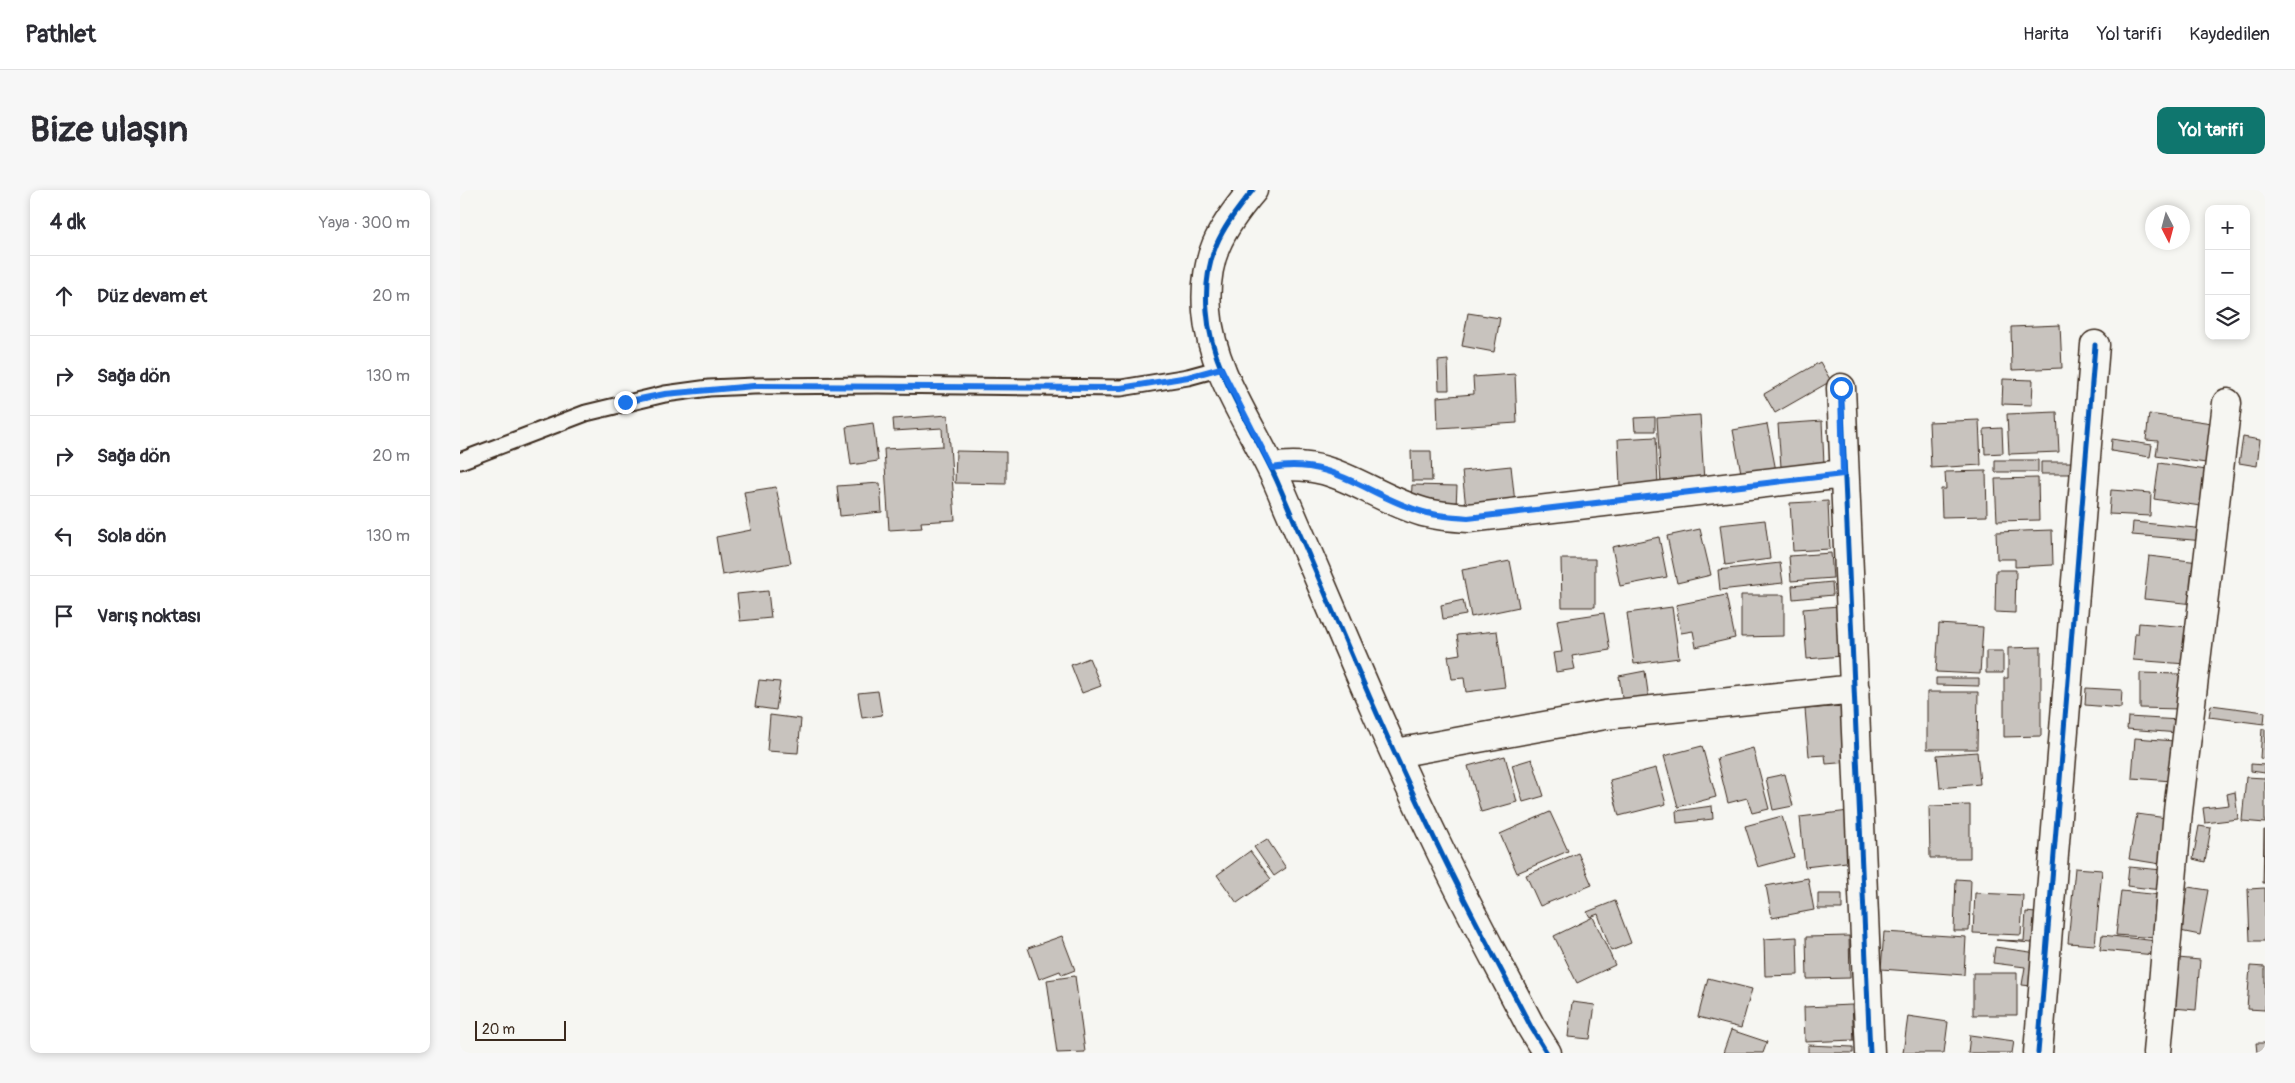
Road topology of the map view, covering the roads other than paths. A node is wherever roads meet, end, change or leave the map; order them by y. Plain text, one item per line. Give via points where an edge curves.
1 (1253, 190) edge
2 (2095, 345) dead end
3 (1221, 368) junction
4 (1841, 388) dead end
5 (2227, 403) dead end
6 (460, 461) edge
7 (1272, 468) junction
8 (1843, 474) junction
9 (1855, 689) junction
10 (1396, 754) junction
11 (1547, 1053) edge
12 (1870, 1053) edge
13 (2038, 1053) edge
14 (2157, 1053) edge

1 - 3 street via 1219,236 1209,261 1207,313
2 - 13 street
3 - 6 lane via 1180,379 1121,388 812,385 709,388 665,394 586,413
3 - 7 street
4 - 8 street
5 - 14 street via 2178,811
7 - 8 street via 1324,469 1422,512 1468,518
7 - 10 street
8 - 9 street
9 - 10 street via 1605,715
9 - 12 street
10 - 11 street via 1437,846

